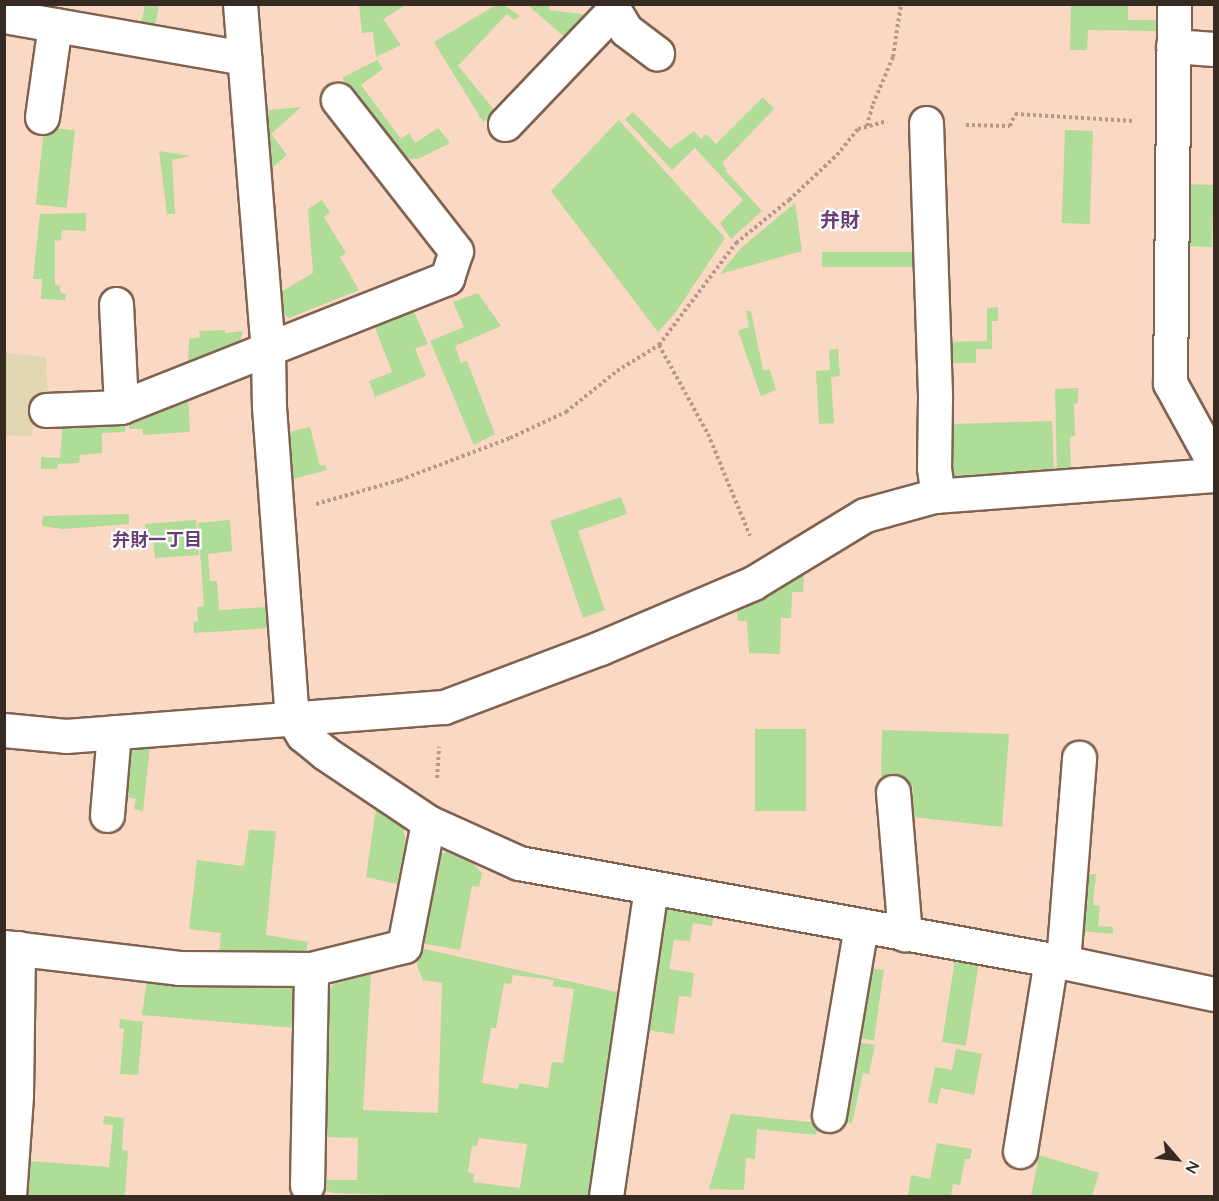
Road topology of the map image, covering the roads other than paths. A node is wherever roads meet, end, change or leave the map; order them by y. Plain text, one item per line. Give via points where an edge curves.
1 (240, 4) edge
2 (1174, 4) edge
3 (614, 8) edge
4 (4, 16) edge
5 (55, 25) junction
6 (1173, 46) junction
7 (1215, 50) edge
8 (657, 53) dead end
9 (244, 58) junction
10 (338, 100) dead end
11 (42, 117) dead end
12 (926, 123) road end
13 (505, 124) dead end
14 (116, 304) dead end
15 (268, 351) junction
16 (121, 407) junction
17 (46, 410) dead end
18 (1215, 463) edge
19 (1215, 475) edge
20 (938, 496) junction
21 (292, 717) junction
22 (4, 730) edge
23 (114, 732) junction
24 (1079, 758) dead end
25 (893, 792) dead end
26 (107, 815) dead end
27 (428, 822) junction
28 (651, 888) junction
29 (861, 926) junction
30 (905, 934) junction
31 (11, 947) edge
32 (1057, 961) junction
33 (311, 969) junction
34 (1215, 994) edge
35 (829, 1115) dead end
36 (1020, 1150) dead end
37 (307, 1185) dead end
38 (9, 1197) edge
39 (606, 1197) edge

1 - 9 street
2 - 6 street
3 - 8 street via 626,30
3 - 13 street
4 - 5 street
5 - 9 street
5 - 11 street
6 - 7 street
6 - 18 street via 1170,383
9 - 15 street
10 - 15 street via 456,251 447,278
12 - 20 street via 934,468
14 - 16 street
15 - 16 street
15 - 21 street
16 - 17 street
19 - 20 street
20 - 21 street via 866,515 762,577 600,648 444,707
21 - 23 street
21 - 27 street via 303,735 325,753
22 - 23 street via 66,736
23 - 26 street
24 - 32 street
25 - 30 street
27 - 28 street via 519,863
27 - 33 street via 404,946
28 - 29 street
28 - 39 street
29 - 30 street
29 - 35 street
30 - 32 street
31 - 33 street via 179,968
31 - 38 street via 15,1095
32 - 34 street
32 - 36 street
33 - 37 street

